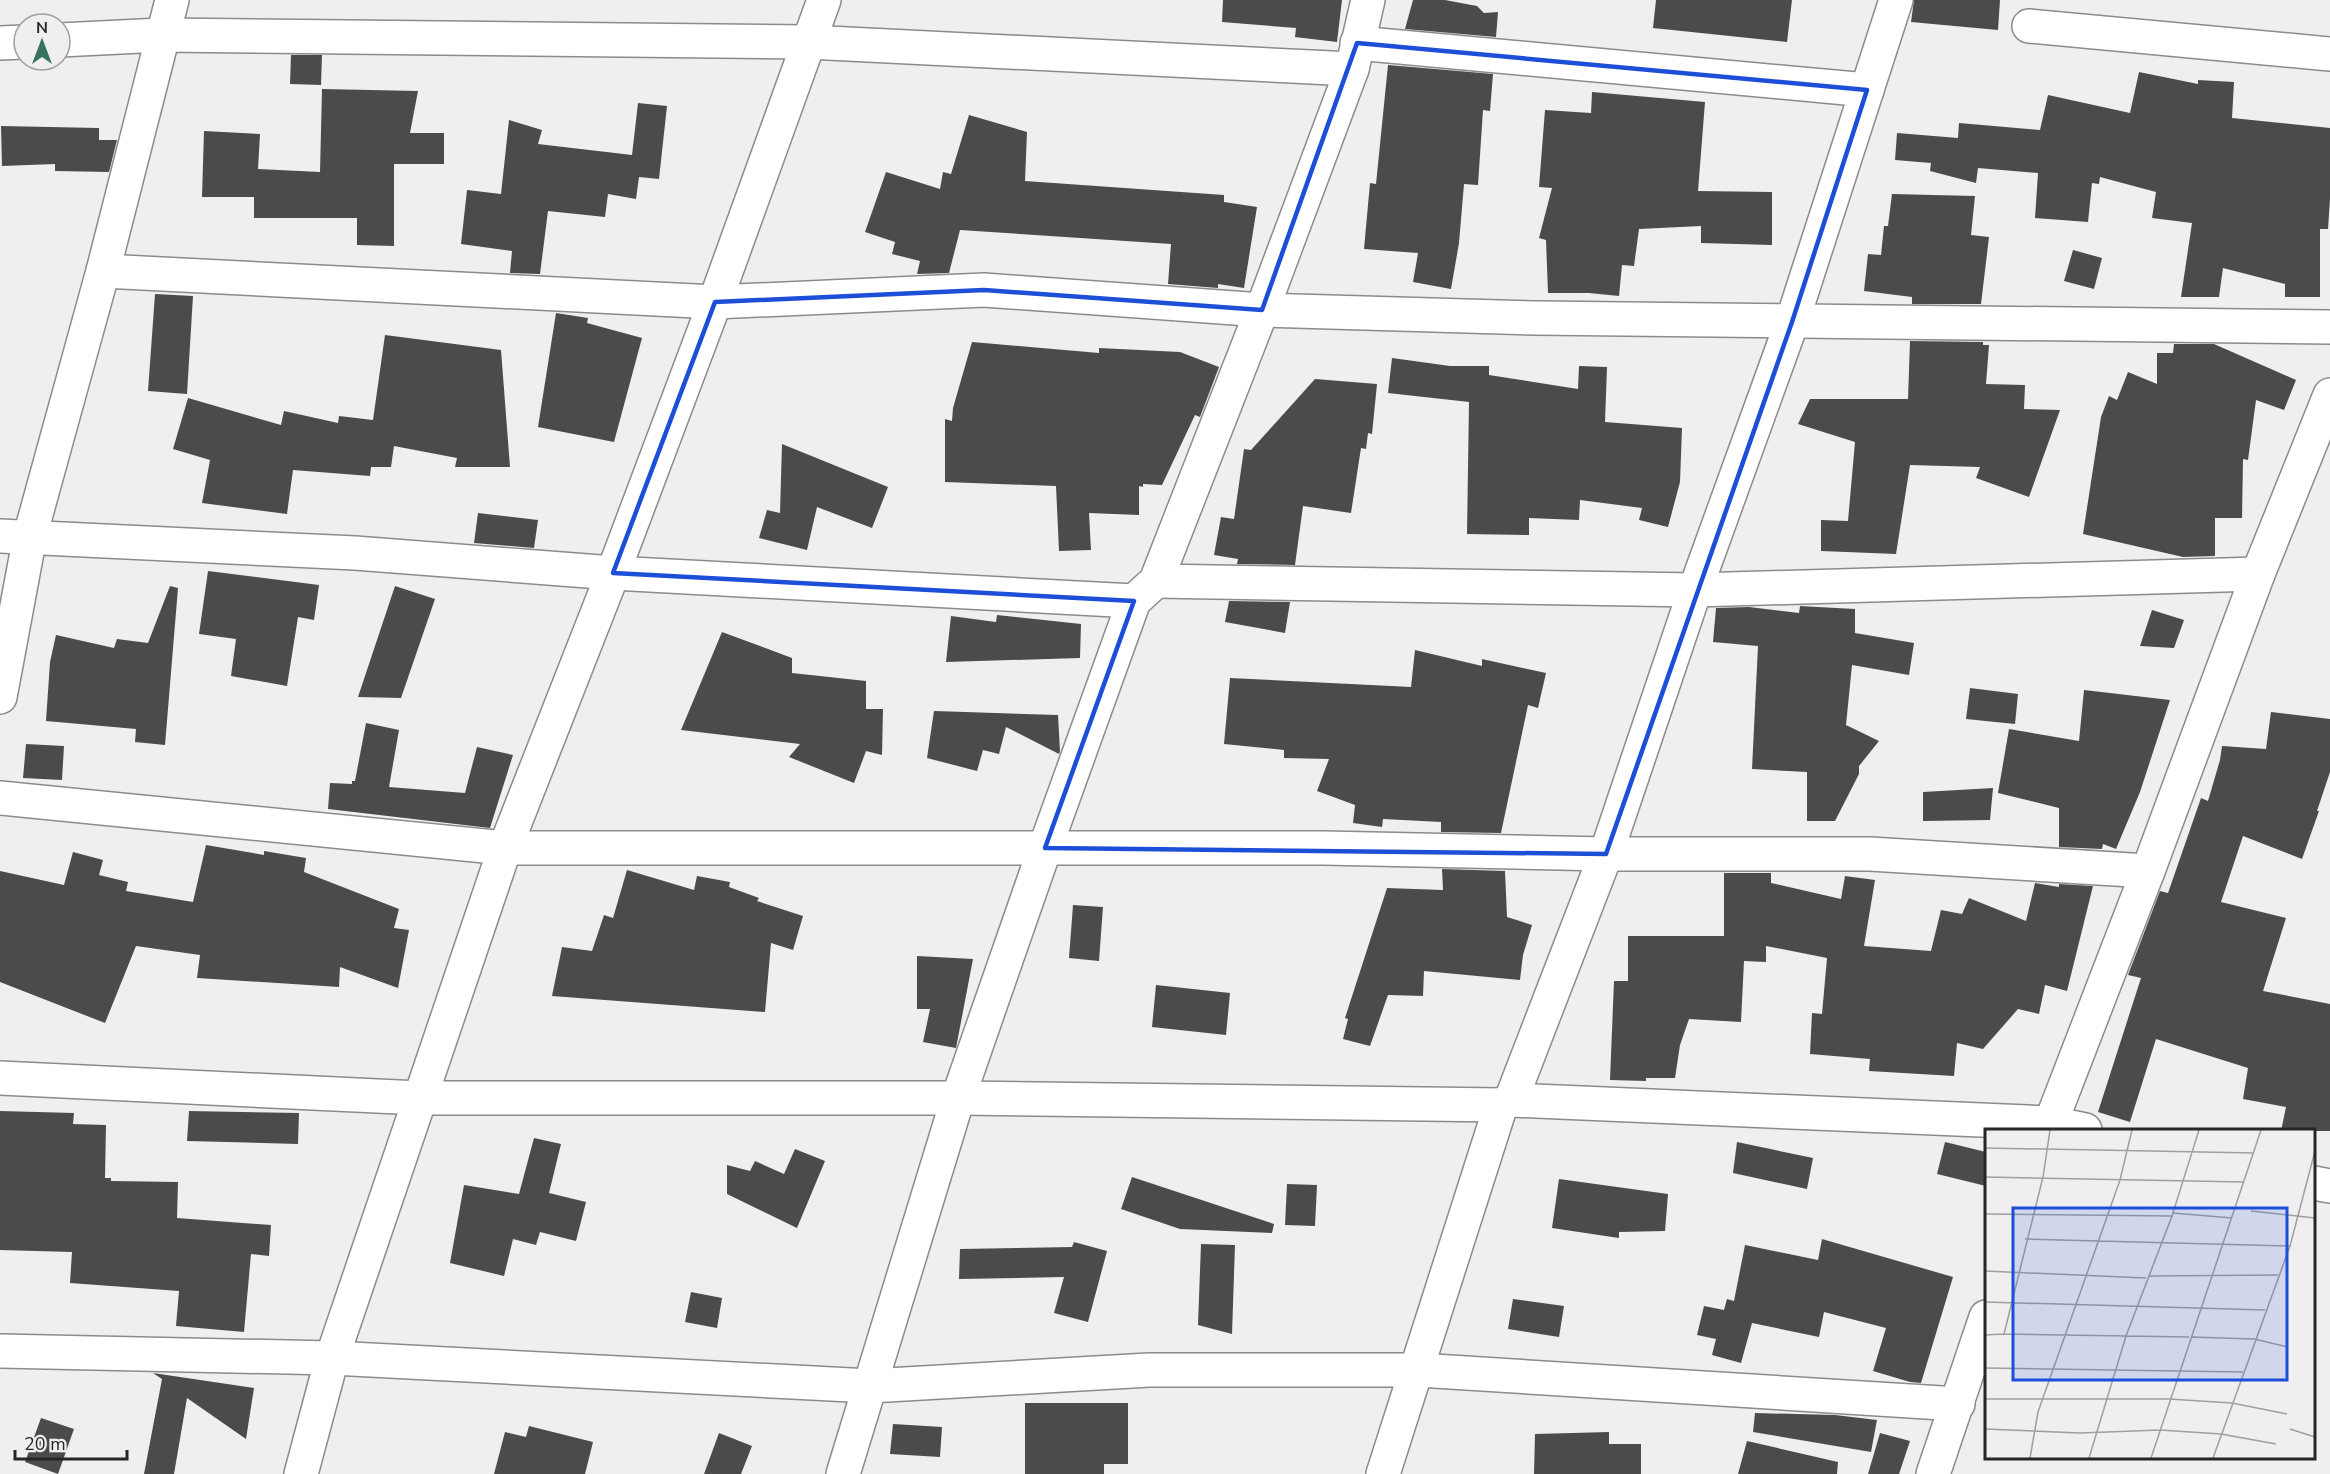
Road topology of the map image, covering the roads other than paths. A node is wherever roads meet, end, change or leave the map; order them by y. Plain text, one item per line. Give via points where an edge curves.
1 (172, 0) edge
2 (824, 0) edge
3 (1368, 0) edge
4 (1896, 0) edge
5 (2029, 26) dead end
6 (161, 35) junction
7 (72, 39) edge
8 (808, 42) junction
9 (2330, 54) edge
10 (1354, 56) junction
11 (1867, 90) junction
12 (103, 271) junction
13 (715, 302) junction
14 (1262, 310) junction
15 (1792, 322) junction
16 (2330, 327) edge
17 (2330, 395) edge
18 (15, 536) edge
19 (613, 573) junction
20 (2258, 574) junction
21 (1695, 590) junction
22 (1145, 591) junction
23 (0, 697) edge
24 (0, 798) edge
25 (505, 848) junction
26 (1045, 848) junction
27 (1606, 854) junction
28 (2148, 871) junction
29 (0, 1078) edge
30 (419, 1098) junction
31 (958, 1098) junction
32 (1506, 1102) junction
33 (2049, 1127) edge
34 (2067, 1129) edge
35 (2315, 1183) edge
36 (2330, 1186) edge
37 (1985, 1320) edge
38 (0, 1351) edge
39 (332, 1358) junction
40 (1418, 1370) junction
41 (870, 1386) junction
42 (1958, 1404) junction
43 (301, 1474) edge
44 (843, 1474) edge
45 (1383, 1474) edge
46 (1934, 1474) edge

1 - 6 street
2 - 8 street
3 - 10 street
4 - 11 street
5 - 9 street
6 - 7 street
6 - 8 street
6 - 12 street
8 - 10 street
8 - 13 street
10 - 11 street
10 - 14 street
11 - 15 street
12 - 13 street
12 - 18 street
13 - 14 street via 984,290
13 - 19 street
14 - 15 street
14 - 22 street
15 - 16 street
15 - 21 street
17 - 20 street
18 - 19 street via 355,553
18 - 23 street
19 - 22 street
19 - 25 street
20 - 21 street
20 - 28 street
21 - 22 street
21 - 27 street
22 - 26 street
24 - 25 street
25 - 26 street
25 - 30 street
26 - 27 street
26 - 31 street
27 - 28 street via 1870,854
27 - 32 street
28 - 33 street
29 - 30 street
30 - 31 street
30 - 39 street
31 - 32 street
31 - 41 street
32 - 33 street
32 - 40 street
33 - 34 street
35 - 36 street
37 - 42 street
38 - 39 street
39 - 41 street
39 - 43 street
40 - 41 street via 1149,1370
40 - 42 street
40 - 45 street
41 - 44 street
42 - 46 street

